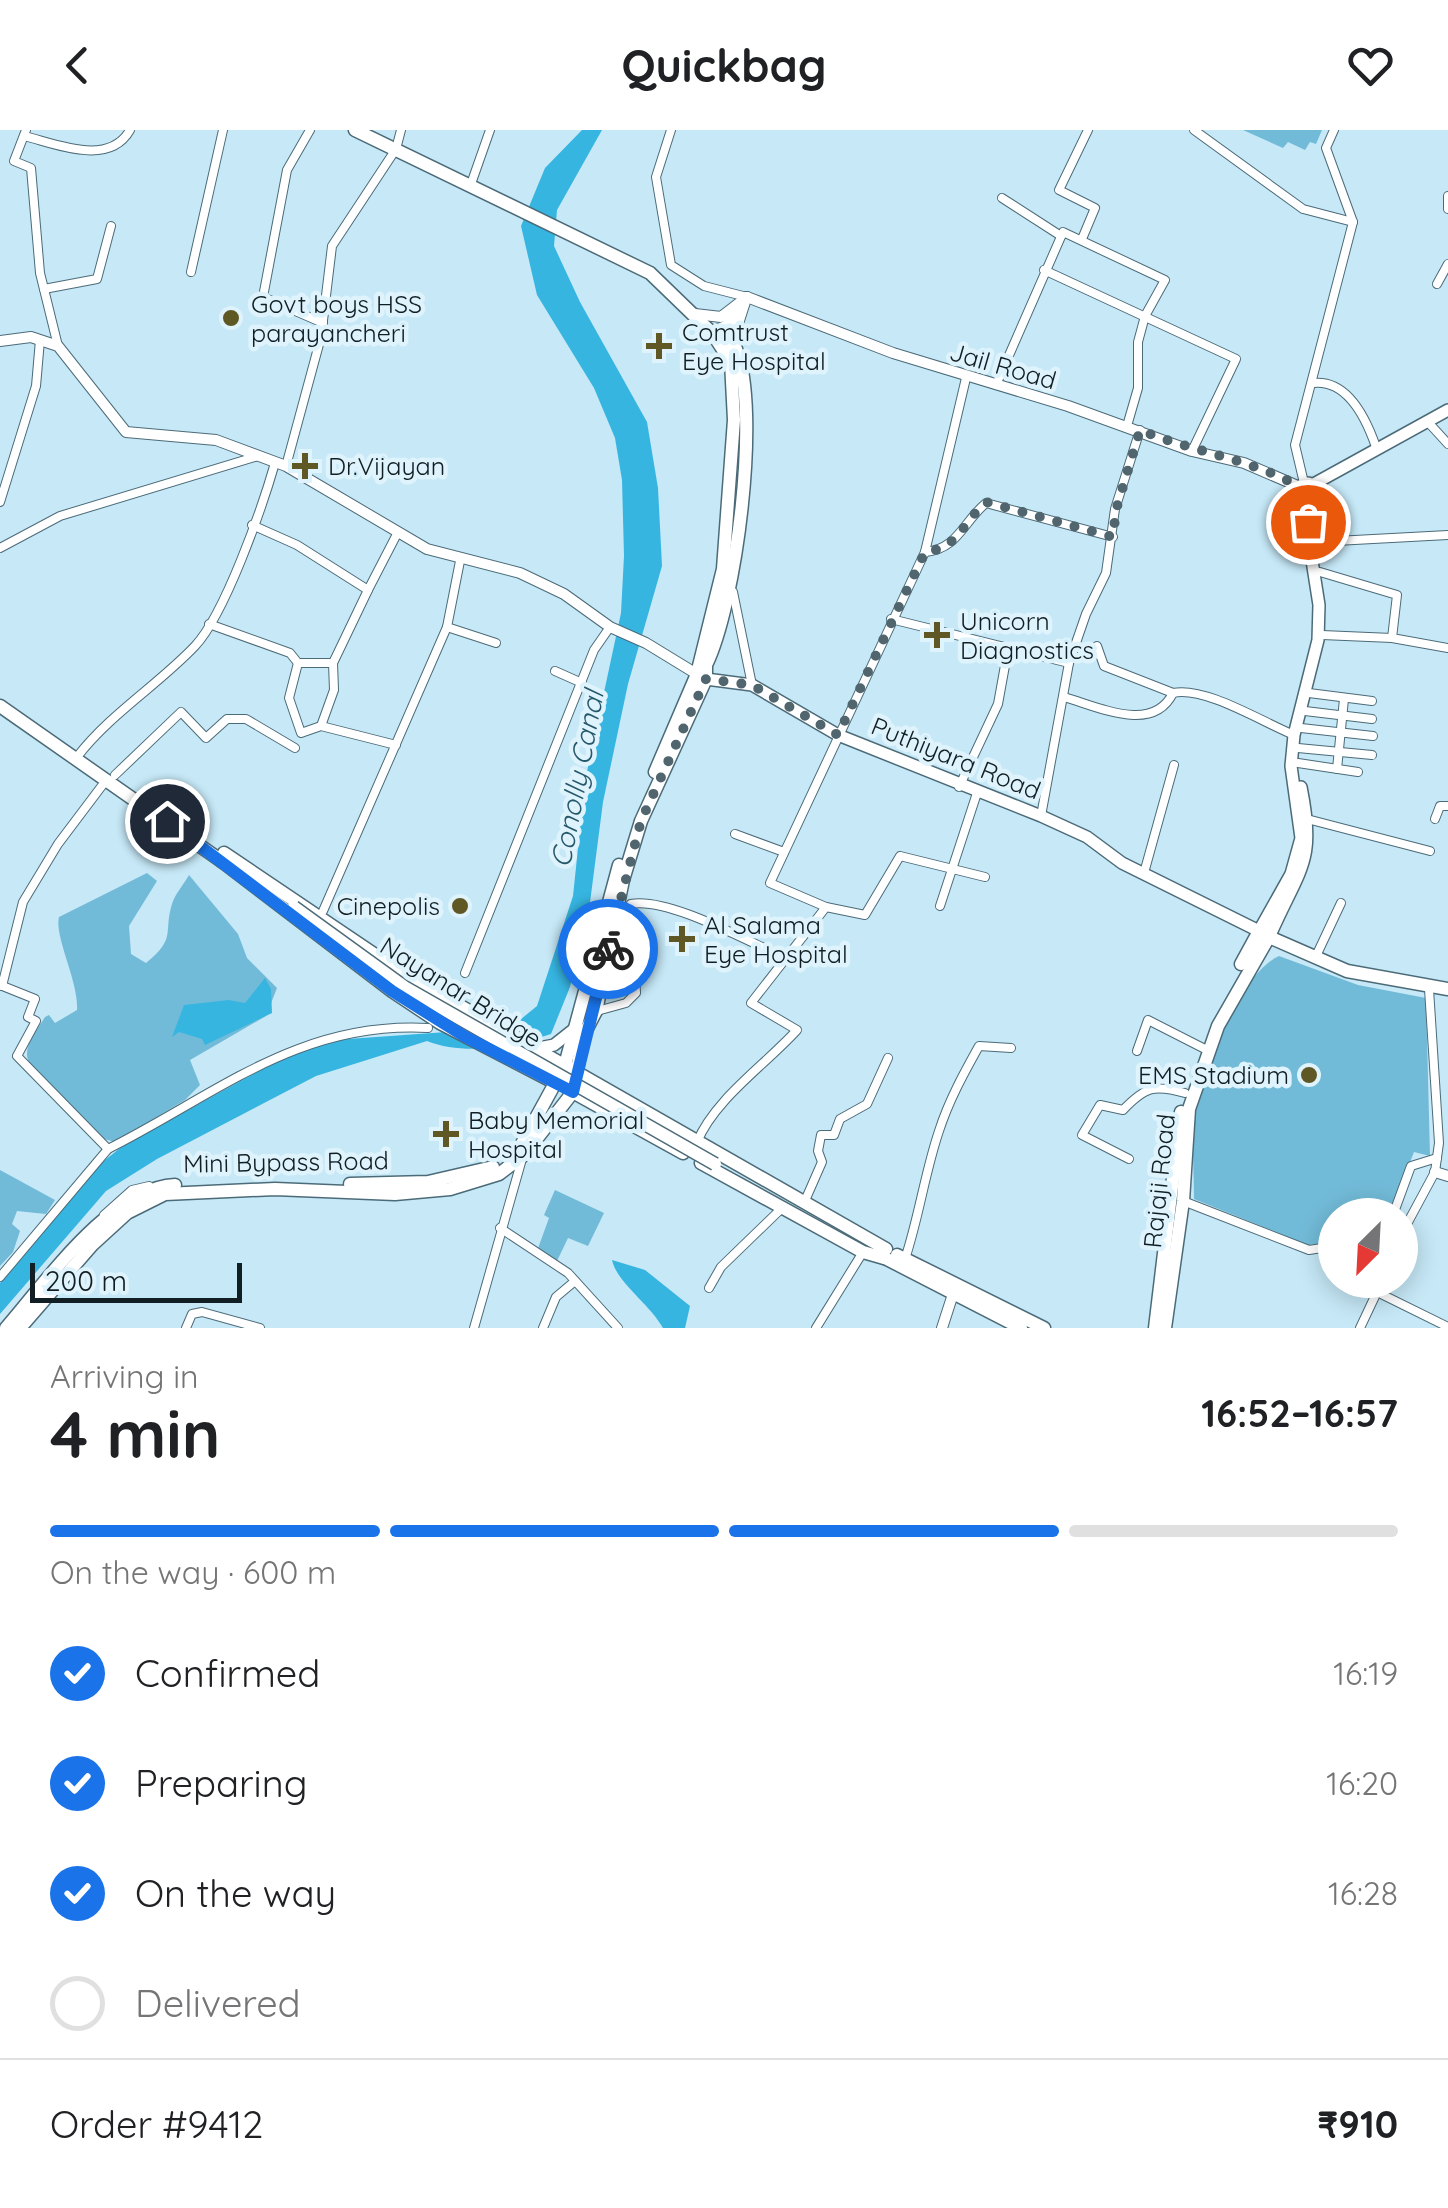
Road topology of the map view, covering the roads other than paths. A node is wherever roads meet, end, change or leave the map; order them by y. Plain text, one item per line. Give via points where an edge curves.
1 (130, 130) edge
2 (224, 130) edge
3 (310, 130) edge
4 (355, 130) edge
5 (401, 130) edge
6 (490, 130) edge
7 (671, 130) edge
8 (1088, 130) edge
9 (1194, 130) edge
10 (1334, 130) edge
11 (25, 133) edge
12 (396, 149) junction
13 (470, 184) junction
14 (1448, 196) edge
15 (1002, 198) dead end
16 (1448, 209) edge
17 (1353, 222) junction
18 (111, 226) dead end
19 (1060, 236) junction
20 (1082, 239) junction
21 (1448, 264) edge
22 (1044, 270) junction
23 (190, 272) dead end
24 (1438, 284) dead end
25 (44, 289) junction
26 (747, 297) junction
27 (695, 314) junction
28 (1145, 316) junction
29 (323, 323) junction
30 (712, 332) junction
31 (40, 340) junction
32 (0, 341) edge
33 (58, 346) junction
34 (736, 349) junction
35 (966, 378) junction
36 (1313, 382) junction
37 (996, 386) junction
38 (1448, 410) edge
39 (1427, 421) junction
40 (1127, 426) junction
41 (1140, 430) junction
42 (1448, 444) edge
43 (1376, 448) junction
44 (1192, 451) junction
45 (258, 456) junction
46 (281, 465) junction
47 (1306, 490) junction
48 (0, 502) edge
49 (252, 524) junction
50 (398, 532) junction
51 (1448, 535) edge
52 (1113, 537) junction
53 (1317, 542) junction
54 (0, 548) edge
55 (925, 552) junction
56 (460, 561) junction
57 (1320, 572) junction
58 (733, 573) junction
59 (368, 590) junction
60 (891, 619) junction
61 (209, 624) junction
62 (447, 627) junction
63 (610, 627) junction
64 (1448, 634) edge
65 (1322, 635) junction
66 (1392, 638) junction
67 (496, 643) dead end
68 (1097, 646) dead end
69 (1446, 648) edge
70 (1008, 649) junction
71 (298, 663) junction
72 (332, 663) junction
73 (1070, 663) junction
74 (555, 671) dead end
75 (701, 676) junction
76 (582, 683) junction
77 (752, 685) junction
78 (1309, 693) junction
79 (1173, 694) junction
80 (1064, 696) junction
81 (0, 697) edge
82 (1344, 699) junction
83 (1372, 701) dead end
84 (0, 706) edge
85 (1304, 710) junction
86 (1343, 716) junction
87 (1372, 720) dead end
88 (321, 726) junction
89 (1298, 731) junction
90 (1341, 733) junction
91 (838, 735) junction
92 (1373, 736) dead end
93 (396, 745) junction
94 (295, 748) dead end
95 (1338, 752) junction
96 (79, 754) junction
97 (1297, 754) junction
98 (1372, 755) dead end
99 (1174, 765) dead end
100 (1337, 769) junction
101 (1358, 772) dead end
102 (111, 777) junction
103 (959, 786) junction
104 (977, 793) junction
105 (1448, 806) edge
106 (1042, 816) junction
107 (1435, 819) dead end
108 (1307, 820) junction
109 (735, 834) dead end
110 (1430, 851) dead end
111 (784, 852) junction
112 (221, 856) junction
113 (952, 871) junction
114 (1144, 874) junction
115 (985, 877) dead end
116 (1341, 903) dead end
117 (940, 906) dead end
118 (826, 907) junction
119 (320, 917) dead end
120 (1266, 931) junction
121 (1318, 954) junction
122 (786, 958) junction
123 (1330, 964) junction
124 (465, 973) dead end
125 (1, 985) edge
126 (1429, 989) junction
127 (1448, 989) edge
128 (435, 991) junction
129 (420, 1010) junction
130 (596, 1011) junction
131 (434, 1025) junction
132 (574, 1030) junction
133 (537, 1047) junction
134 (1011, 1048) dead end
135 (1202, 1048) junction
136 (1137, 1051) dead end
137 (888, 1058) dead end
138 (571, 1069) junction
139 (561, 1086) junction
140 (1185, 1092) junction
141 (596, 1105) junction
142 (564, 1107) junction
143 (1437, 1107) junction
144 (1448, 1108) edge
145 (697, 1142) junction
146 (1443, 1144) edge
147 (108, 1149) junction
148 (522, 1151) junction
149 (1437, 1158) junction
150 (1129, 1159) dead end
151 (1435, 1172) junction
152 (1448, 1176) edge
153 (194, 1188) junction
154 (1399, 1198) edge
155 (1183, 1201) junction
156 (804, 1203) junction
157 (1418, 1204) edge
158 (782, 1208) junction
159 (500, 1228) junction
160 (1318, 1249) edge
161 (863, 1252) junction
162 (885, 1254) junction
163 (905, 1259) junction
164 (0, 1276) edge
165 (575, 1280) junction
166 (709, 1288) dead end
167 (953, 1294) junction
168 (1374, 1298) edge
169 (1389, 1298) edge
170 (1161, 1326) edge
171 (1448, 1327) edge
172 (6, 1328) edge
173 (20, 1328) edge
174 (186, 1328) edge
175 (260, 1328) edge
176 (474, 1328) edge
177 (543, 1328) edge
178 (618, 1328) edge
179 (816, 1328) edge
180 (942, 1328) edge
181 (1021, 1328) edge
182 (1044, 1328) edge
183 (1360, 1328) edge

1 - 11 street via 119,144 91,152
2 - 23 street
3 - 29 street via 288,170 263,297
4 - 12 main road
5 - 12 street
6 - 13 street
7 - 26 street via 656,176 671,265 704,286
8 - 20 street via 1059,190 1095,208
9 - 17 street via 1303,209
10 - 17 street via 1326,148
11 - 25 street via 14,161 30,168
12 - 13 main road
12 - 29 street via 332,246
13 - 27 main road via 650,273
14 - 16 street
15 - 19 street
17 - 36 street
18 - 25 street via 97,279
19 - 20 street
19 - 22 street
20 - 28 street via 1165,280
21 - 24 street
22 - 28 street
22 - 37 street
25 - 33 street
26 - 27 street via 721,317
26 - 30 street via 726,326
26 - 34 street
26 - 35 street, Jail Road
27 - 30 main road
28 - 40 street
28 - 44 street via 1236,359
29 - 46 street
30 - 34 main road
30 - 75 main road via 731,362 734,420 723,569
31 - 32 street
31 - 33 street
31 - 48 street via 36,386
33 - 45 street via 126,432 216,440
34 - 58 main road via 746,386
35 - 37 street, Jail Road
35 - 55 street
36 - 43 street via 1331,384 1368,418
36 - 47 street via 1295,446
37 - 40 street, Jail Road
38 - 39 main road
39 - 42 street
39 - 43 main road
40 - 41 street, Jail Road
41 - 44 street, Jail Road
41 - 52 street
43 - 47 main road
44 - 47 street, Jail Road via 1244,463
45 - 46 street
45 - 54 street via 60,516
46 - 49 street
46 - 50 street
47 - 53 main road
47 - 89 main road via 1318,622
49 - 59 street
49 - 61 street
50 - 56 street
50 - 59 street
51 - 53 street
52 - 55 street via 986,502 957,540
52 - 73 street via 1106,573
53 - 57 main road
55 - 60 street
56 - 62 street
56 - 63 street via 520,573
57 - 65 main road
57 - 66 street via 1397,594
58 - 75 main road
58 - 77 street
59 - 72 street
60 - 70 street
60 - 91 street
61 - 71 street via 290,654
61 - 96 street via 198,644
62 - 67 street
62 - 93 street
63 - 75 street
63 - 76 street
64 - 69 street
65 - 66 street
65 - 78 main road
66 - 69 street
68 - 79 street via 1104,666
70 - 73 street
70 - 103 street via 998,704
71 - 72 street
71 - 88 street via 289,698 301,733
72 - 88 street via 334,690
73 - 80 street
74 - 76 street
75 - 77 main road, Puthiyara Road
75 - 130 main road via 622,880
75 - 132 main road via 614,877
76 - 124 street
77 - 91 main road, Puthiyara Road
78 - 82 street
78 - 85 main road
79 - 80 street via 1156,716 1123,714
79 - 89 street via 1210,697
80 - 106 street
81 - 96 main road
82 - 83 street
82 - 86 street
84 - 96 main road
85 - 86 street
85 - 89 main road
86 - 87 street
86 - 90 street
88 - 93 street
89 - 90 street
89 - 97 main road
90 - 92 street
90 - 95 street
91 - 103 main road, Puthiyara Road
91 - 111 street
93 - 119 street
94 - 102 street via 246,719 226,719 206,738 181,712
95 - 97 street
95 - 98 street
95 - 100 street
96 - 102 main road
97 - 100 street
97 - 108 main road
97 - 120 main road via 1298,855
99 - 114 street
100 - 101 street
102 - 112 main road
102 - 125 street via 58,844 24,902
103 - 104 main road, Puthiyara Road
104 - 106 main road, Puthiyara Road
104 - 113 street
105 - 107 street via 1440,806
106 - 114 main road, Puthiyara Road
108 - 110 street
108 - 120 main road via 1307,857
109 - 111 street
111 - 118 street via 770,883
112 - 128 main road
112 - 129 main road
112 - 162 main road, Nayanar Bridge, bridge via 406,988
113 - 115 street
113 - 117 street
113 - 118 street via 900,856 865,915
114 - 120 main road, Puthiyara Road
116 - 121 street
118 - 122 street
120 - 121 main road
120 - 123 main road
120 - 135 main road
120 - 155 main road, Rajaji Road via 1218,1026 1189,1109
121 - 123 main road
122 - 130 street via 645,901 631,904 636,993 626,1003
122 - 145 street via 750,1003 797,1030 708,1116
123 - 126 main road
125 - 147 street via 34,1000 28,1018 36,1021 17,1056
126 - 127 main road
126 - 143 street
128 - 129 main road via 418,996
128 - 133 main road
129 - 131 main road
130 - 138 main road
131 - 139 main road
131 - 147 street via 330,1035 235,1078
132 - 133 main road via 554,1045
132 - 138 main road
133 - 138 main road
134 - 163 street via 980,1046 956,1089
135 - 136 street via 1148,1020
135 - 140 main road
137 - 156 street via 867,1104 840,1119 834,1135 822,1135 822,1162
138 - 139 main road
138 - 145 main road
138 - 148 main road
139 - 141 main road
139 - 142 main road, Mini Bypass Road
140 - 150 street via 1144,1088 1123,1110 1100,1106 1082,1134
140 - 170 main road
141 - 142 main road
141 - 158 main road
142 - 148 main road, Mini Bypass Road
143 - 144 street
143 - 146 street
145 - 156 main road
146 - 149 street
147 - 164 street
148 - 153 main road, Mini Bypass Road via 484,1171 396,1189
148 - 159 street
149 - 151 street
149 - 154 street via 1410,1166
151 - 152 street
151 - 157 street
153 - 172 main road, Mini Bypass Road via 158,1186 108,1217
153 - 173 main road, Mini Bypass Road via 127,1213
155 - 160 street
155 - 170 main road, Rajaji Road
156 - 162 main road
158 - 161 main road
158 - 166 street via 721,1267
159 - 165 street
159 - 176 street
161 - 162 main road
161 - 179 street
162 - 163 main road
162 - 167 main road
163 - 182 main road
165 - 177 street via 556,1297
165 - 178 street
167 - 180 street
167 - 181 main road
168 - 183 street
169 - 171 street
174 - 175 street via 192,1314 202,1312

